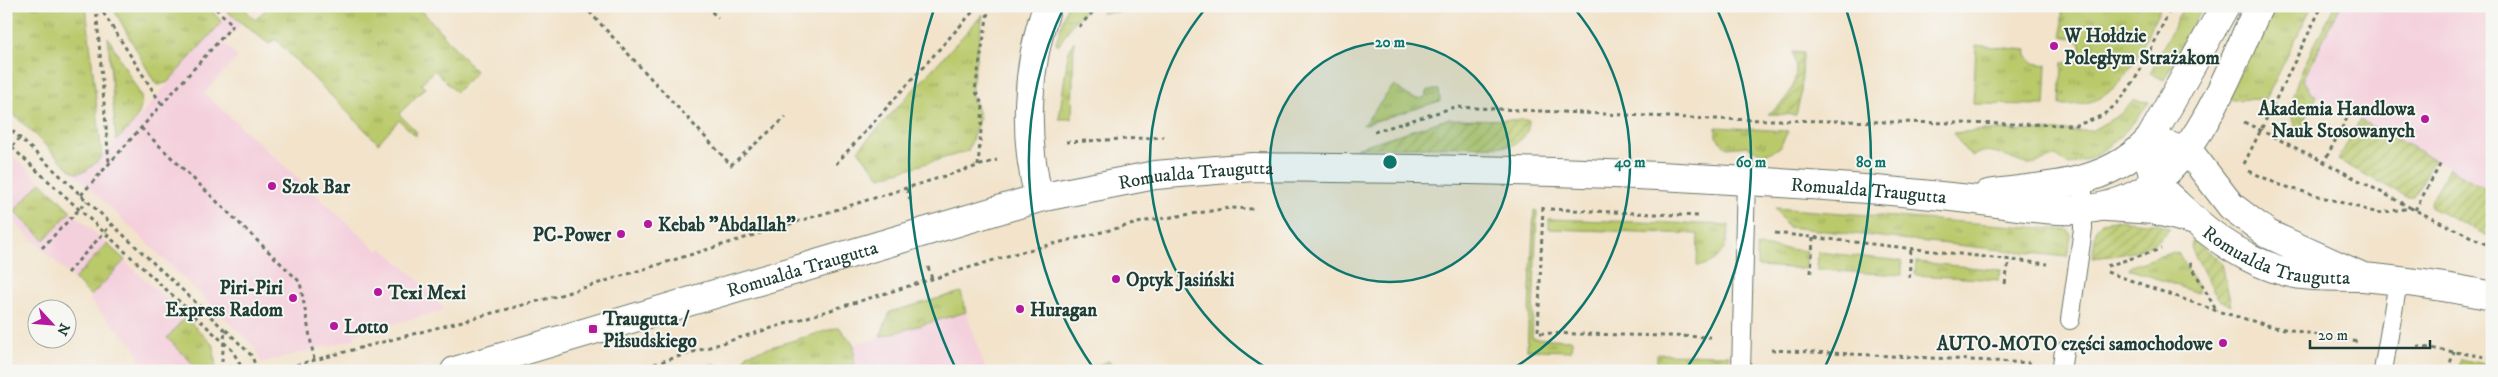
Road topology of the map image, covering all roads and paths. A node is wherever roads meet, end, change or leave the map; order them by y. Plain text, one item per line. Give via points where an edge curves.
1 (97, 6) edge
2 (213, 6) edge
3 (584, 6) edge
4 (706, 6) edge
5 (978, 6) edge
6 (989, 6) edge
7 (1047, 6) edge
8 (2225, 6) edge
9 (2259, 6) edge
10 (2322, 6) edge
11 (718, 18) dead end
12 (162, 105) junction
13 (786, 117) dead end
14 (2347, 118) dead end
15 (6, 125) edge
16 (141, 128) junction
17 (20, 138) junction
18 (2150, 139) junction
19 (6, 142) edge
20 (11, 146) junction
21 (6, 152) edge
22 (2186, 152) junction
23 (110, 163) junction
24 (2441, 163) dead end
25 (836, 164) dead end
26 (978, 166) dead end
27 (1746, 180) junction
28 (2083, 181) junction
29 (2156, 181) junction
30 (81, 195) junction
31 (1039, 198) junction
32 (1962, 198) junction
33 (88, 201) junction
34 (1537, 206) dead end
35 (1543, 207) junction
36 (1254, 209) dead end
37 (2095, 209) junction
38 (2413, 209) junction
39 (79, 210) junction
40 (112, 224) junction
41 (1746, 224) junction
42 (2186, 230) junction
43 (104, 233) junction
44 (1813, 238) junction
45 (2492, 247) edge
46 (42, 248) dead end
47 (1911, 248) junction
48 (2009, 260) junction
49 (2079, 267) junction
50 (2097, 269) junction
51 (67, 273) dead end
52 (1811, 273) dead end
53 (2363, 277) junction
54 (1909, 278) dead end
55 (2398, 282) junction
56 (2005, 284) dead end
57 (2492, 296) edge
58 (2217, 311) junction
59 (2070, 320) dead end
60 (225, 330) junction
61 (1742, 338) junction
62 (224, 343) junction
63 (2388, 343) junction
64 (1768, 349) dead end
65 (2454, 351) junction
66 (2492, 358) edge
67 (314, 359) dead end
68 (2062, 362) edge
69 (2448, 370) edge
70 (221, 371) edge
71 (244, 371) edge
72 (257, 371) edge
73 (455, 371) edge
74 (631, 371) edge
75 (1741, 371) edge
76 (2383, 371) edge

1 - 12 path
1 - 23 path
2 - 12 path via 233,25
3 - 13 path via 732,165
4 - 11 path
5 - 25 path
6 - 26 path via 975,90 984,106
7 - 31 street via 1035,52 1029,110 1028,148
8 - 18 street
9 - 22 street via 2210,110
10 - 38 path via 2242,168 2280,185 2378,213
12 - 16 path
14 - 38 path via 2324,162
15 - 17 path
16 - 23 path
16 - 67 path via 300,282
17 - 20 path
17 - 30 path
18 - 22 street, Romualda Traugutta
18 - 28 street, Romualda Traugutta via 2121,163
18 - 29 street, Romualda Traugutta via 2150,166
19 - 20 path
20 - 21 path
20 - 39 path
22 - 29 street
22 - 53 street, Romualda Traugutta via 2201,166 2220,195 2244,218 2268,234
23 - 30 path
24 - 38 path
27 - 31 street, Romualda Traugutta via 1253,167 1155,175
27 - 32 street, Romualda Traugutta
27 - 41 lane
28 - 32 street, Romualda Traugutta
28 - 37 lane
29 - 37 street via 2135,196
29 - 42 street, Romualda Traugutta
30 - 33 path
31 - 73 street, Romualda Traugutta
32 - 37 street, Romualda Traugutta via 2060,212
33 - 39 path
33 - 40 path
34 - 35 path
35 - 41 path via 1726,217
35 - 61 path via 1538,333
36 - 74 path via 1230,208 1146,221 1017,253
37 - 42 street, Romualda Traugutta via 2154,210
37 - 49 lane
38 - 45 path
39 - 43 path
39 - 46 path
40 - 43 path
40 - 60 path
41 - 44 path via 1781,235
41 - 61 lane
42 - 50 path via 2162,249
42 - 53 street, Romualda Traugutta via 2218,239 2277,268 2313,276
42 - 58 path
43 - 51 path
43 - 62 path
44 - 47 path
44 - 52 path
47 - 48 path
47 - 54 path
48 - 49 path
48 - 56 path
49 - 50 path
49 - 59 lane
50 - 58 path
53 - 55 street, Romualda Traugutta
55 - 57 street, Romualda Traugutta
55 - 63 lane
58 - 63 path via 2274,327 2374,345
60 - 62 path
60 - 72 path via 252,356
61 - 75 lane
62 - 70 path
62 - 71 path via 238,357
63 - 65 path
63 - 76 lane
64 - 68 path
65 - 66 path
65 - 69 path

